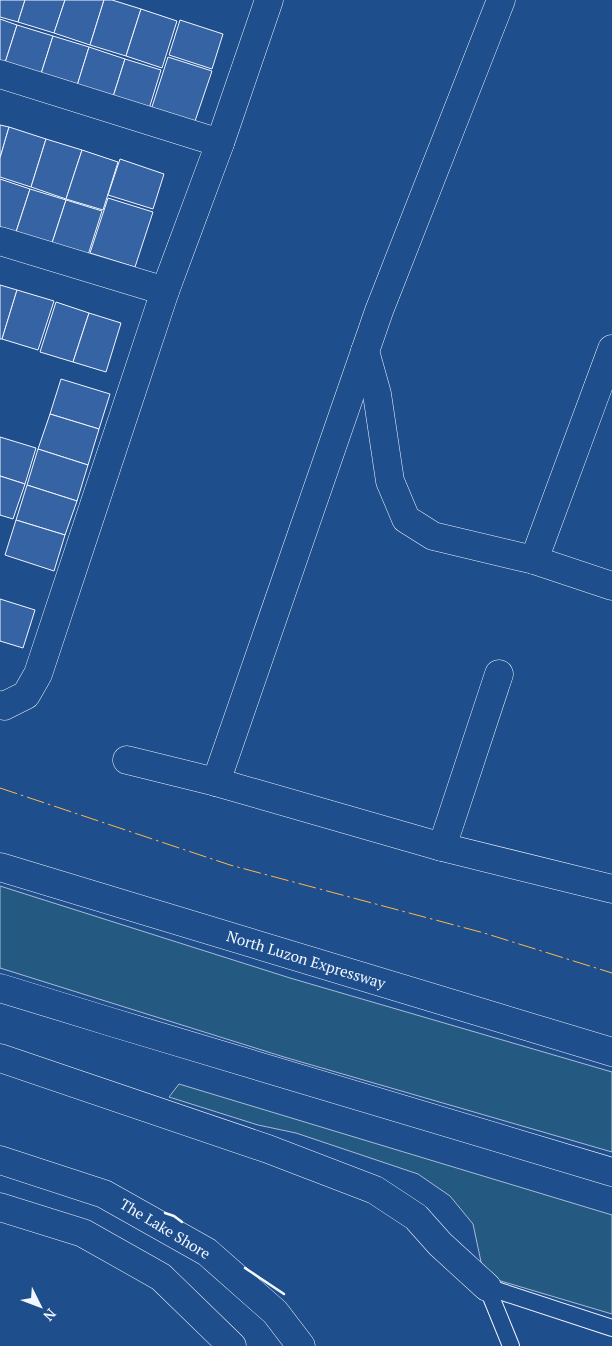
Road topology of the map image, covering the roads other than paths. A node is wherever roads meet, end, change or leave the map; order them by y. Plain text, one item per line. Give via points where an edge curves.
1 (501, 0) edge
2 (262, 2) edge
3 (0, 74) edge
4 (220, 143) junction
5 (0, 241) edge
6 (166, 291) junction
7 (612, 349) edge
8 (365, 351) junction
9 (534, 560) junction
10 (612, 586) edge
11 (499, 674) dead end
12 (0, 705) edge
13 (127, 760) dead end
14 (216, 782) junction
15 (442, 847) junction
16 (0, 867) edge
17 (612, 889) edge
18 (0, 988) edge
19 (612, 1052) edge
20 (0, 1058) edge
21 (0, 1160) edge
22 (612, 1172) edge
23 (0, 1207) edge
24 (487, 1287) junction
25 (612, 1328) edge
26 (232, 1346) edge
27 (301, 1346) edge
28 (511, 1346) edge

1 - 8 main road
2 - 4 main road
3 - 4 main road
4 - 6 main road
5 - 6 main road
6 - 12 main road via 38,674 26,695
7 - 9 main road
8 - 9 main road via 377,394 390,482 406,519 433,536
8 - 14 main road
9 - 10 main road
11 - 15 main road
13 - 14 main road
14 - 15 main road
15 - 17 main road
16 - 19 main road, North Luzon Expressway
18 - 22 main road
20 - 24 main road via 268,1149 374,1190 416,1217
21 - 27 main road, The Lake Shore via 104,1194 207,1252 275,1312
23 - 26 main road via 83,1233 161,1277
24 - 25 lane
24 - 28 lane

